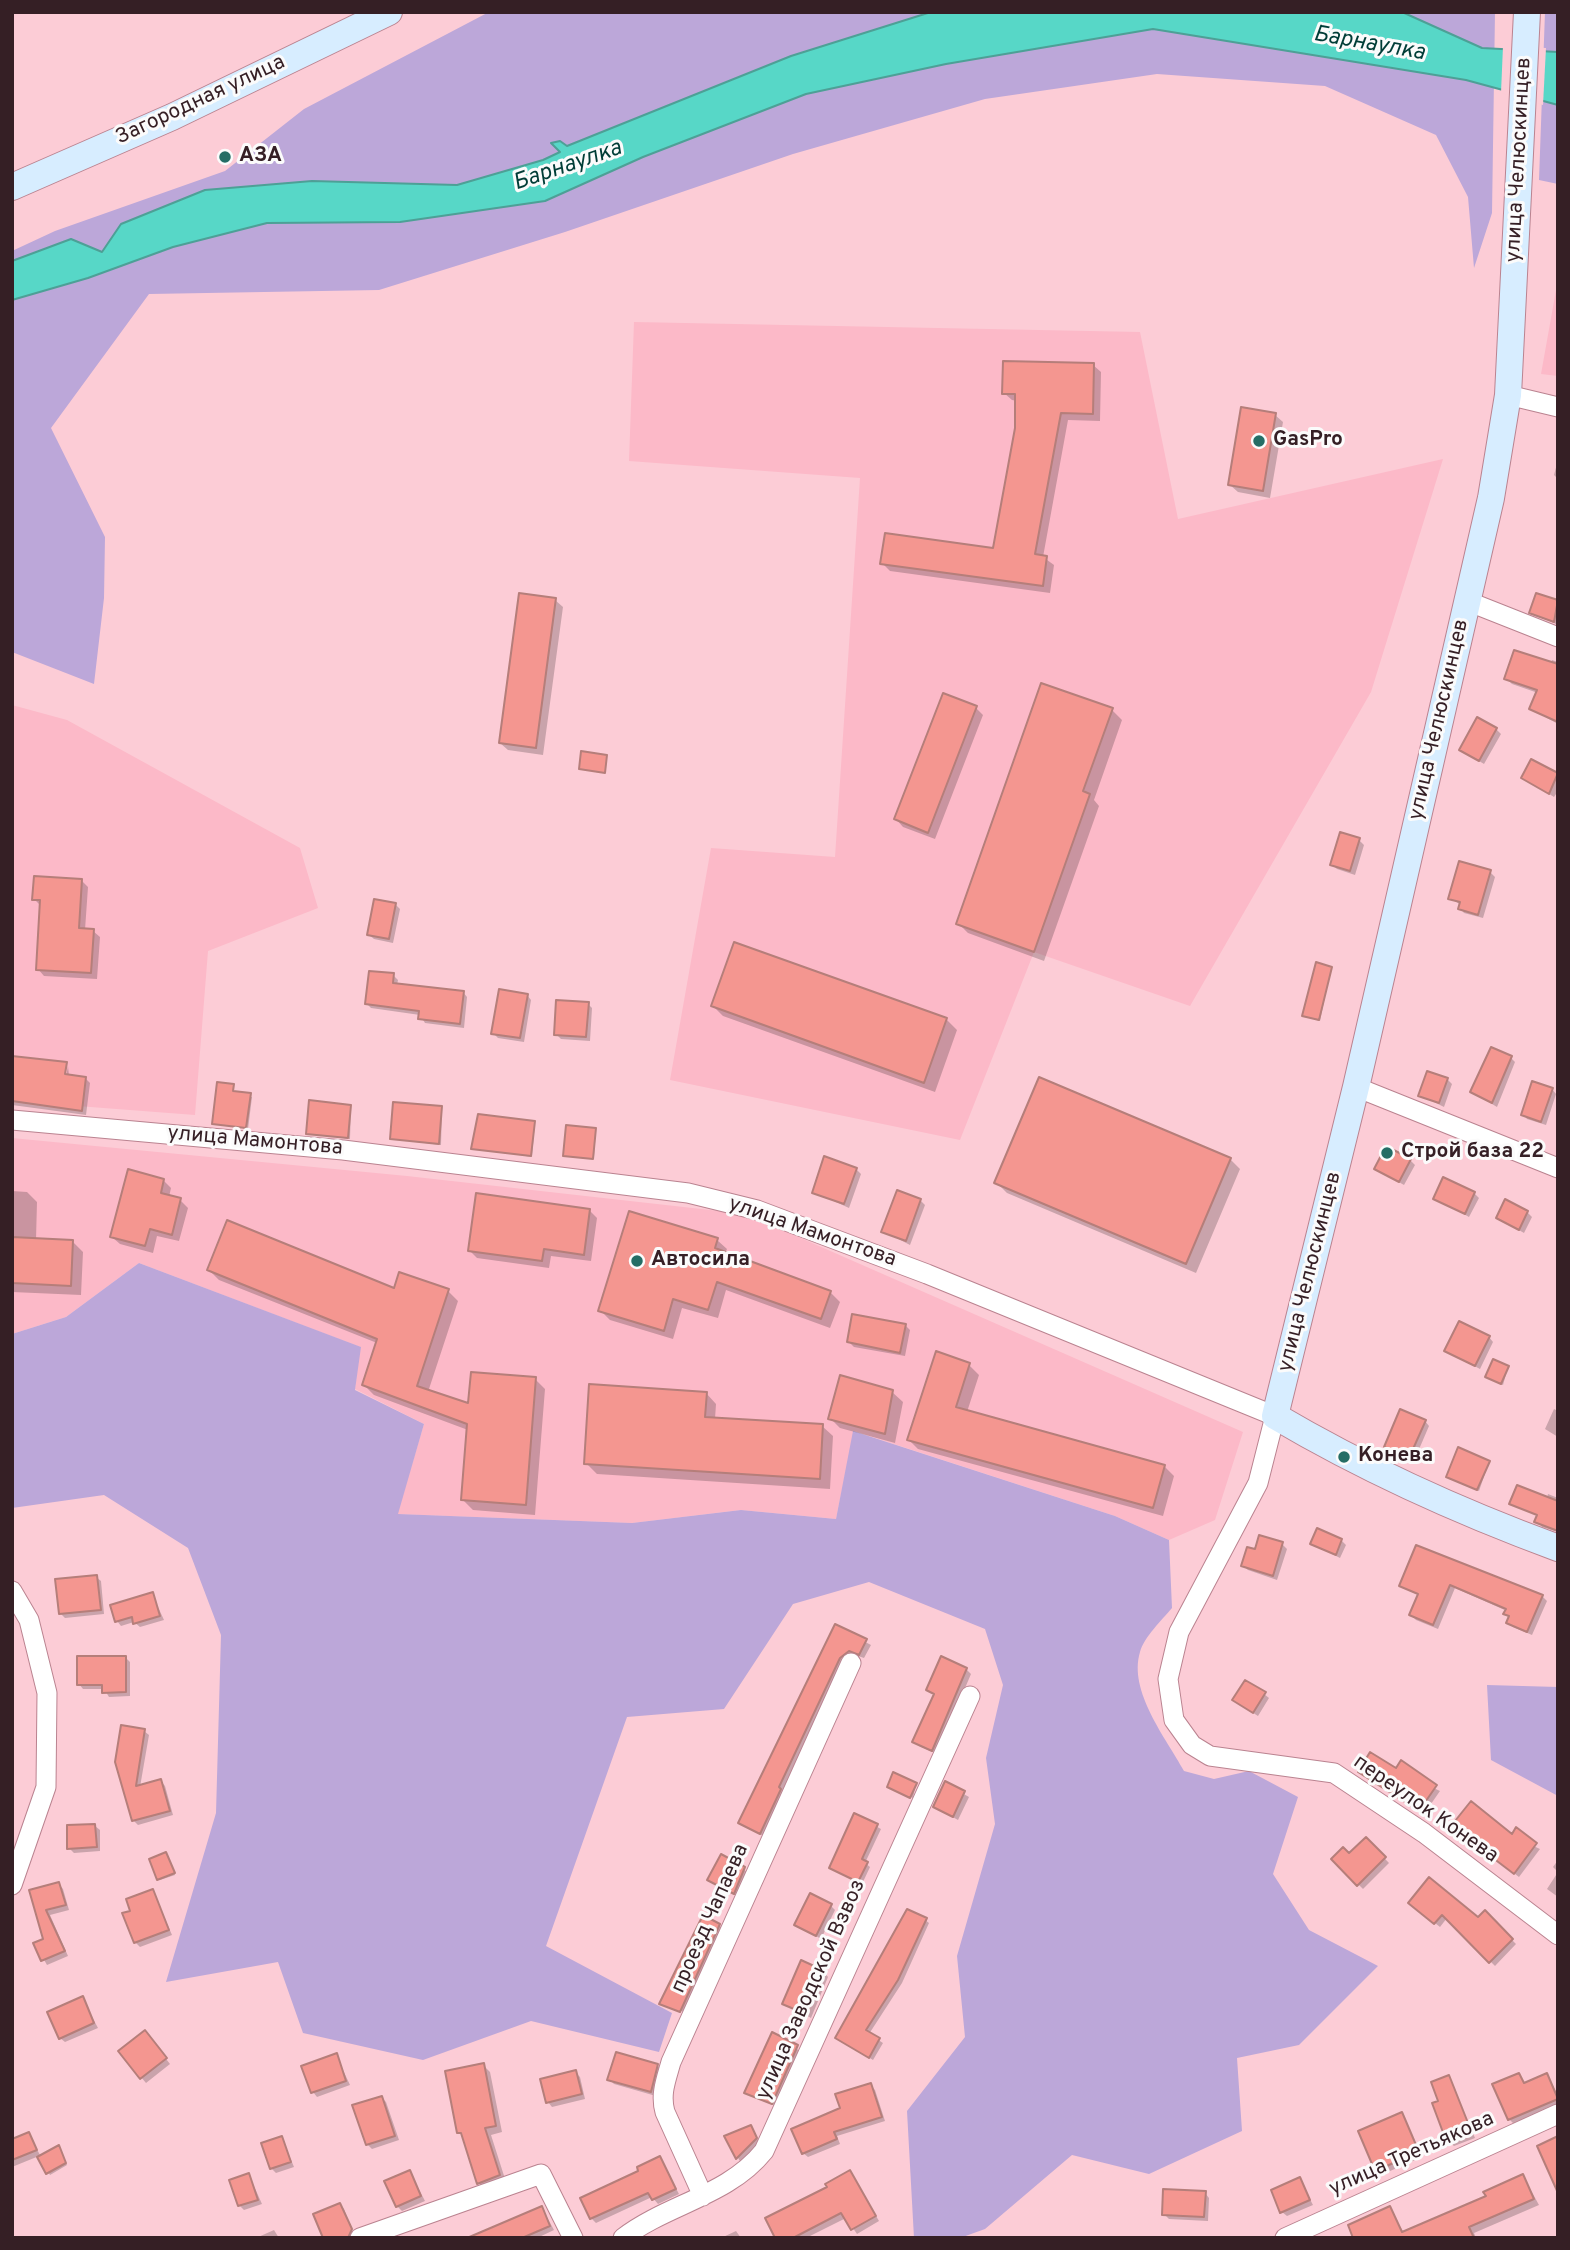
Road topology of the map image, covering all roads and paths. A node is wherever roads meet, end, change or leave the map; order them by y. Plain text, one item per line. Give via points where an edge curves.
1 (389, 12) edge
2 (1527, 12) edge
3 (12, 187) edge
4 (1508, 395) junction
5 (1558, 407) edge
6 (1467, 601) junction
7 (1558, 637) edge
8 (1356, 1087) junction
9 (12, 1120) edge
10 (1558, 1168) edge
11 (1275, 1416) junction
12 (1558, 1548) edge
13 (12, 1591) edge
14 (850, 1663) dead end
15 (970, 1696) dead end
16 (12, 1885) edge
17 (1558, 1935) edge
18 (1558, 2114) edge
19 (704, 2196) junction
20 (360, 2238) edge
21 (573, 2238) edge
22 (623, 2238) edge
23 (1285, 2238) edge

1 - 3 main road, Загородная улица via 172,117
2 - 4 main road, улица Челюскинцев
4 - 5 street
4 - 6 main road, улица Челюскинцев
6 - 7 street
6 - 8 main road, улица Челюскинцев
8 - 10 street
8 - 11 main road, улица Челюскинцев
9 - 11 street, улица Мамонтова via 343,1150 688,1193 757,1210 927,1273
11 - 12 main road, улица Мамонтова via 1344,1457
11 - 17 street, переулок Конева via 1258,1483 1178,1632 1168,1679 1174,1720 1192,1745 1210,1756 1334,1773 1424,1833
13 - 16 street via 29,1620 47,1693 46,1787
14 - 19 street, проезд Чапаева via 671,2062 664,2087 665,2112
15 - 19 street, улица Заводской Взвоз via 764,2151 753,2165
18 - 23 street, улица Третьякова
19 - 22 street, улица Заводской Взвоз
20 - 21 street via 541,2174

